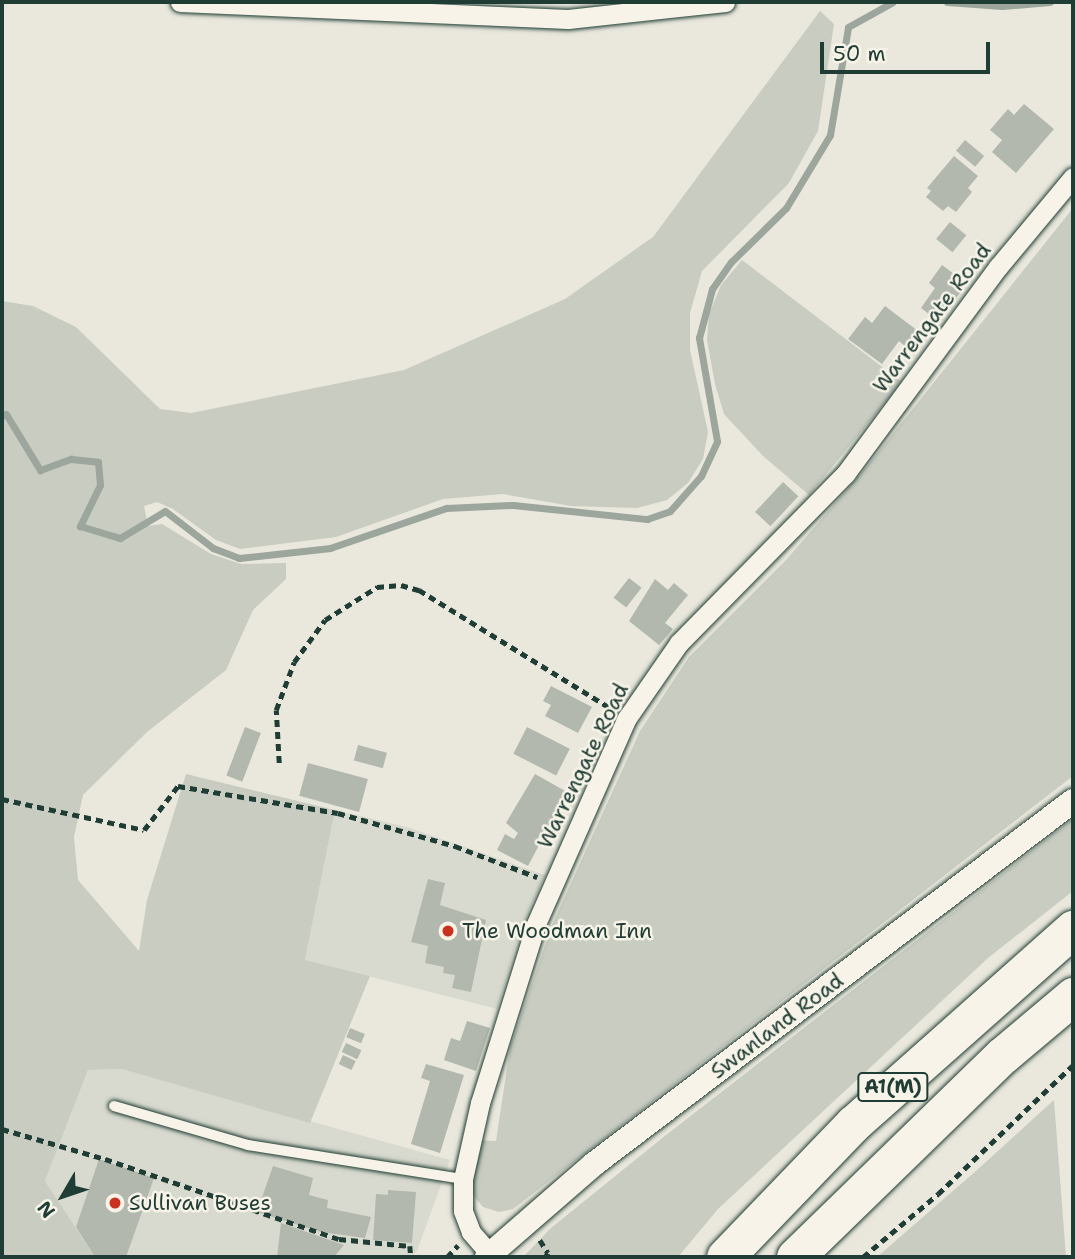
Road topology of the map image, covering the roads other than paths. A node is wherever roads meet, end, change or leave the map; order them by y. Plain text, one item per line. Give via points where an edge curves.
1 (180, 2) edge
2 (725, 2) edge
3 (1073, 177) edge
4 (1073, 801) edge
5 (1073, 929) edge
6 (1073, 996) edge
7 (114, 1106) dead end
8 (463, 1179) junction
9 (488, 1256) edge
10 (725, 1257) edge
11 (795, 1257) edge

1 - 2 street via 568,19
3 - 8 street, Warrengate Road via 998,267 846,473 679,643 627,718 552,883 493,1055
4 - 9 street, Swanland Road via 594,1164
5 - 10 highway, A1(M) via 853,1124
6 - 11 highway, A1(M) via 994,1064
7 - 8 lane via 248,1146
8 - 9 street, Warrengate Road via 463,1210

